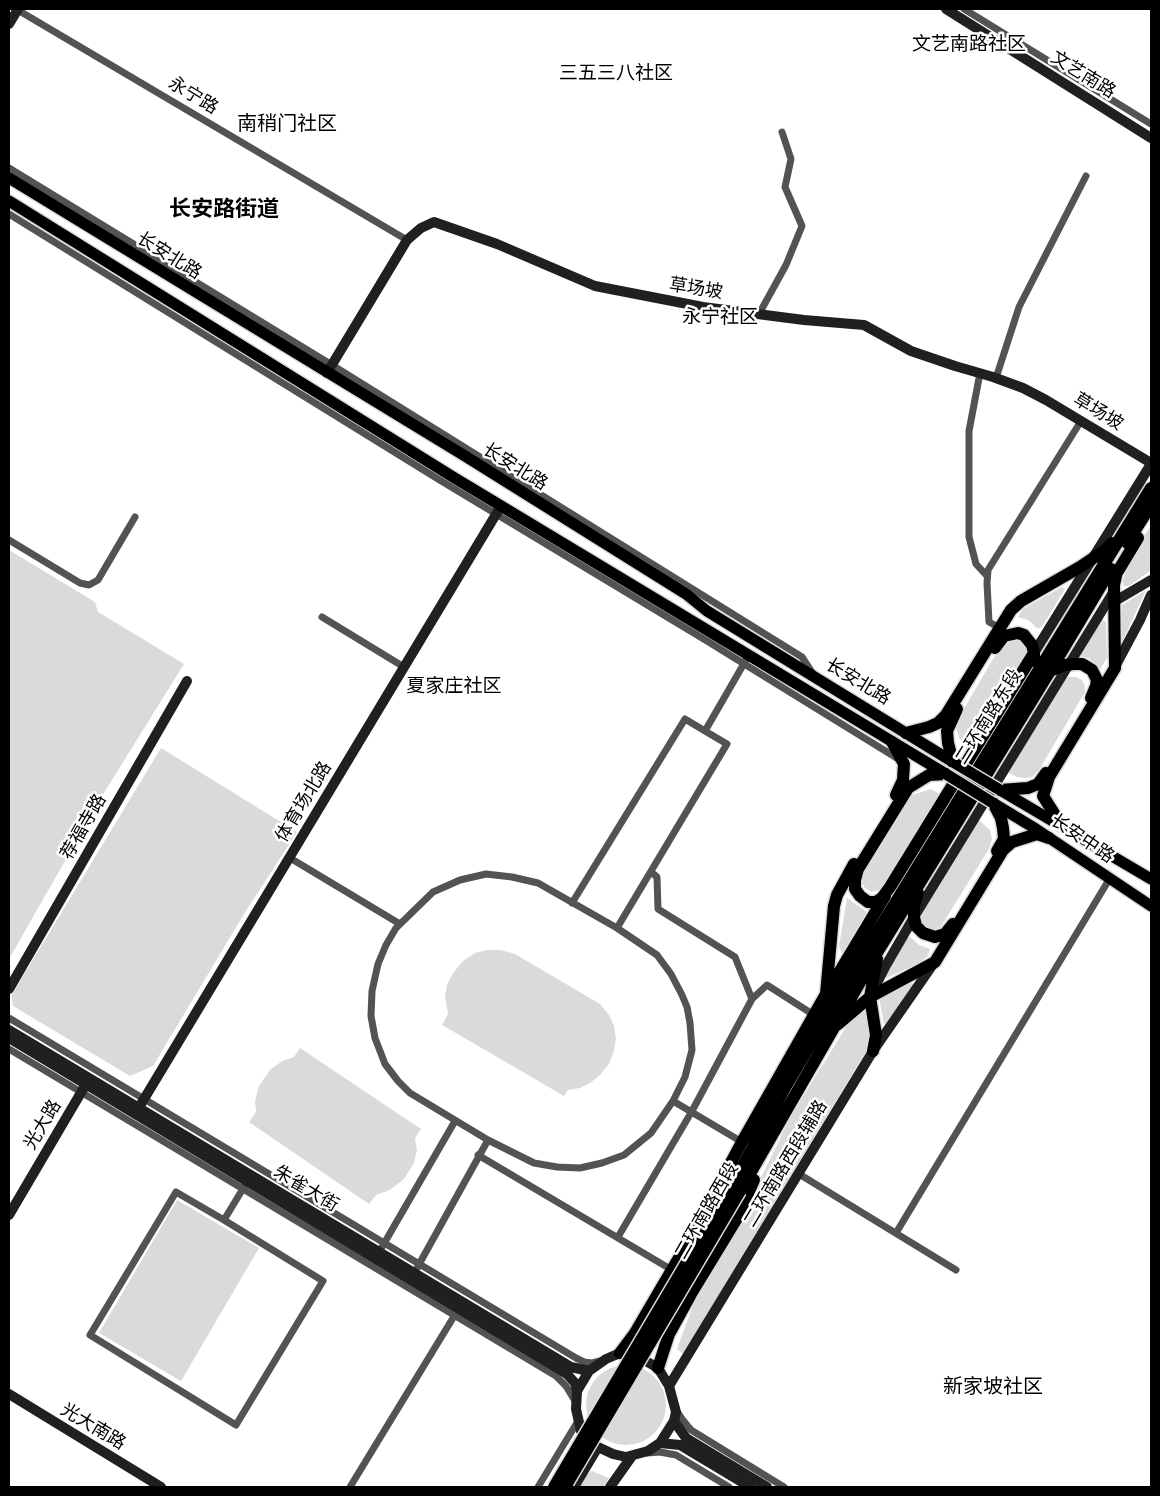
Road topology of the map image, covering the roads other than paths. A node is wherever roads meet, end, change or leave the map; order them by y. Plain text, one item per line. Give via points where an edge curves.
1 (17, 9) edge
2 (946, 9) edge
3 (954, 9) edge
4 (964, 9) edge
5 (9, 24) edge
6 (1151, 124) edge
7 (782, 132) dead end
8 (1151, 132) edge
9 (1151, 138) edge
10 (9, 168) edge
11 (1086, 176) dead end
12 (9, 178) edge
13 (9, 201) edge
14 (9, 214) edge
15 (407, 240) junction
16 (759, 314) junction
17 (329, 369) junction
18 (980, 373) junction
19 (996, 378) junction
20 (1081, 421) junction
21 (1151, 463) edge
22 (1151, 488) edge
23 (498, 510) junction
24 (1150, 512) edge
25 (135, 517) dead end
26 (1123, 533) junction
27 (9, 540) edge
28 (1090, 561) junction
29 (987, 576) junction
30 (1116, 576) junction
31 (1151, 580) edge
32 (1151, 595) edge
33 (1111, 599) junction
34 (322, 617) dead end
35 (1000, 628) junction
36 (1034, 653) junction
37 (746, 660) junction
38 (1069, 664) junction
39 (404, 667) junction
40 (1115, 668) junction
41 (1053, 670) junction
42 (187, 681) dead end
43 (1031, 682) junction
44 (705, 731) junction
45 (906, 733) junction
46 (892, 742) junction
47 (903, 761) junction
48 (954, 762) junction
49 (946, 774) junction
50 (1000, 790) junction
51 (993, 803) junction
52 (1062, 826) junction
53 (1049, 838) junction
54 (290, 858) junction
55 (651, 872) junction
56 (923, 877) junction
57 (1110, 878) junction
58 (1151, 880) edge
59 (890, 887) junction
60 (572, 903) junction
61 (1151, 906) edge
62 (914, 917) junction
63 (400, 924) junction
64 (617, 928) junction
65 (878, 951) junction
66 (935, 962) junction
67 (857, 965) junction
68 (9, 989) edge
69 (826, 994) junction
70 (870, 997) junction
71 (752, 998) junction
72 (814, 1015) junction
73 (9, 1018) edge
74 (9, 1030) edge
75 (830, 1032) junction
76 (9, 1038) edge
77 (9, 1049) edge
78 (873, 1051) junction
79 (86, 1085) junction
80 (786, 1086) junction
81 (673, 1101) junction
82 (140, 1107) junction
83 (692, 1111) junction
84 (781, 1119) junction
85 (455, 1121) junction
86 (488, 1140) junction
87 (742, 1142) junction
88 (478, 1156) junction
89 (799, 1174) junction
90 (245, 1185) junction
91 (736, 1189) junction
92 (9, 1215) edge
93 (224, 1220) junction
94 (896, 1233) junction
95 (618, 1237) junction
96 (690, 1239) junction
97 (382, 1247) junction
98 (417, 1269) junction
99 (672, 1270) junction
100 (956, 1270) dead end
101 (456, 1312) junction
102 (620, 1353) junction
103 (606, 1360) junction
104 (658, 1368) junction
105 (589, 1371) junction
106 (669, 1386) junction
107 (577, 1391) junction
108 (9, 1394) edge
109 (674, 1403) junction
110 (576, 1405) junction
111 (578, 1421) junction
112 (674, 1421) junction
113 (581, 1431) junction
114 (660, 1443) junction
115 (598, 1448) junction
116 (637, 1455) junction
117 (161, 1487) edge
118 (350, 1487) edge
119 (538, 1487) edge
120 (548, 1487) edge
121 (554, 1487) edge
122 (565, 1487) edge
123 (574, 1487) edge
124 (610, 1487) edge
125 (729, 1487) edge
126 (750, 1487) edge
127 (767, 1487) edge
128 (784, 1487) edge

1 - 5 main road
1 - 15 street, 永宁路
2 - 9 main road, 文艺南路
3 - 8 main road, 文艺南路
4 - 6 street
7 - 16 street via 791,159 785,188 802,226 786,265
10 - 17 street
11 - 19 street via 1019,307
12 - 17 main road, 长安北路
13 - 23 main road, 长安北路
14 - 23 street
15 - 16 main road, 草场坡 via 434,222 595,286 703,307
15 - 17 main road, 草场坡
16 - 18 main road, 草场坡 via 864,325 912,351
17 - 45 main road, 长安北路 via 686,594 707,611
18 - 19 main road, 草场坡
18 - 29 street via 969,431 969,536 976,564
19 - 20 main road, 草场坡 via 1031,392
20 - 21 main road, 草场坡
20 - 29 street
21 - 28 main road
22 - 26 highway, 二环南路东段
23 - 37 main road, 长安北路
23 - 39 main road, 体育场北路
24 - 30 highway
24 - 41 highway, 二环南路东段 via 1118,558
25 - 27 street via 98,580 89,585
26 - 28 highway
26 - 43 highway, 二环南路东段
28 - 35 highway via 1021,601
28 - 36 main road
29 - 35 street via 989,622
30 - 33 highway
30 - 41 highway
31 - 33 main road
32 - 40 main road
33 - 38 main road
33 - 40 highway
34 - 39 street
35 - 45 highway via 946,715 938,723
36 - 43 highway
36 - 48 highway via 1029,640 1018,633 998,641 947,731
36 - 59 highway
37 - 44 street
37 - 46 main road, 长安北路
37 - 47 street
38 - 41 highway
38 - 50 highway via 1082,664 1092,670 1097,680 1093,694 1038,784
38 - 62 main road
39 - 54 main road, 体育场北路
40 - 52 highway via 1045,787 1043,796
41 - 56 highway, 二环南路东段
42 - 68 main road, 荐福寺路
43 - 67 highway, 二环南路东段
44 - 55 street via 727,744
44 - 60 street via 685,719
45 - 48 main road, 长安北路
46 - 47 highway
46 - 49 main road, 长安北路
47 - 69 highway via 903,780 898,791 837,895
48 - 50 main road, 长安北路, bridge
49 - 51 main road, 长安北路, bridge
49 - 59 highway via 929,775 908,788 858,869 855,889 868,902 882,898
50 - 52 main road, 长安中路
51 - 53 main road, 长安中路
51 - 62 highway via 1001,818 1004,839 953,924 945,934 935,938 923,934
52 - 58 main road, 长安中路
53 - 57 main road, 长安中路
53 - 66 highway via 1037,834 1012,842 1004,850
54 - 63 street
54 - 82 main road, 体育场北路
55 - 64 street
55 - 71 street via 657,877 658,909 735,957
56 - 62 highway
56 - 65 highway, 二环南路东段
57 - 61 main road, 长安中路
57 - 94 street
59 - 69 highway
60 - 63 street via 538,883 486,874 460,880 434,892
60 - 64 street
62 - 70 main road
63 - 85 street via 386,945 372,991 371,1016 375,1038 385,1064 398,1081 410,1093
64 - 81 street via 656,955 672,974 687,1007 692,1050 685,1077
65 - 70 highway
65 - 75 highway, 二环南路西段
66 - 70 highway
66 - 78 main road, 二环南路西段辅路
67 - 69 highway
67 - 80 highway, 二环南路西段
69 - 72 highway
70 - 75 highway
70 - 78 highway via 876,1035
71 - 72 street via 768,985
71 - 83 street
72 - 87 highway
73 - 82 street
74 - 79 main road, 朱雀大街
75 - 84 highway, 二环南路西段
76 - 79 main road, 朱雀大街
77 - 79 street
78 - 89 main road, 二环南路西段辅路
79 - 82 main road, 朱雀大街
79 - 90 street
79 - 92 main road, 光大路
80 - 91 highway, 二环南路西段
80 - 96 highway
81 - 83 street
81 - 86 street via 651,1133 624,1154 580,1168 534,1164
82 - 90 main road, 朱雀大街
82 - 97 main road, 朱雀大街
83 - 87 street
83 - 95 street
84 - 91 highway, 二环南路西段
84 - 104 highway via 739,1216 686,1302 669,1334
85 - 86 street
85 - 97 street
86 - 88 street
87 - 96 highway
88 - 95 street
88 - 98 street
89 - 94 street
89 - 106 main road, 二环南路西段辅路
90 - 93 street
90 - 101 main road, 朱雀大街
91 - 121 highway, 二环南路西段, bridge
91 - 122 highway, 二环南路西段, bridge
93 - 93 street via 176,1192 90,1336 236,1425 323,1281
94 - 100 street
95 - 99 street
96 - 99 highway
97 - 98 main road, 朱雀大街
98 - 103 street via 584,1362
98 - 105 main road, 朱雀大街 via 572,1367
99 - 102 highway
101 - 107 main road, 朱雀大街 via 567,1374
101 - 110 street via 556,1376 571,1393
101 - 118 street
102 - 103 main road
102 - 104 main road via 637,1356
103 - 105 main road
104 - 106 main road
105 - 107 main road
106 - 109 main road
107 - 110 main road
108 - 117 main road, 光大南路
109 - 112 main road
109 - 128 street via 691,1430
110 - 111 main road
111 - 113 main road
111 - 119 street
112 - 114 main road
112 - 127 main road via 686,1438
113 - 115 main road
113 - 120 main road
114 - 116 main road
114 - 126 main road via 680,1446
115 - 116 main road via 626,1457
115 - 123 main road
116 - 124 main road
116 - 125 street via 660,1452 676,1455

